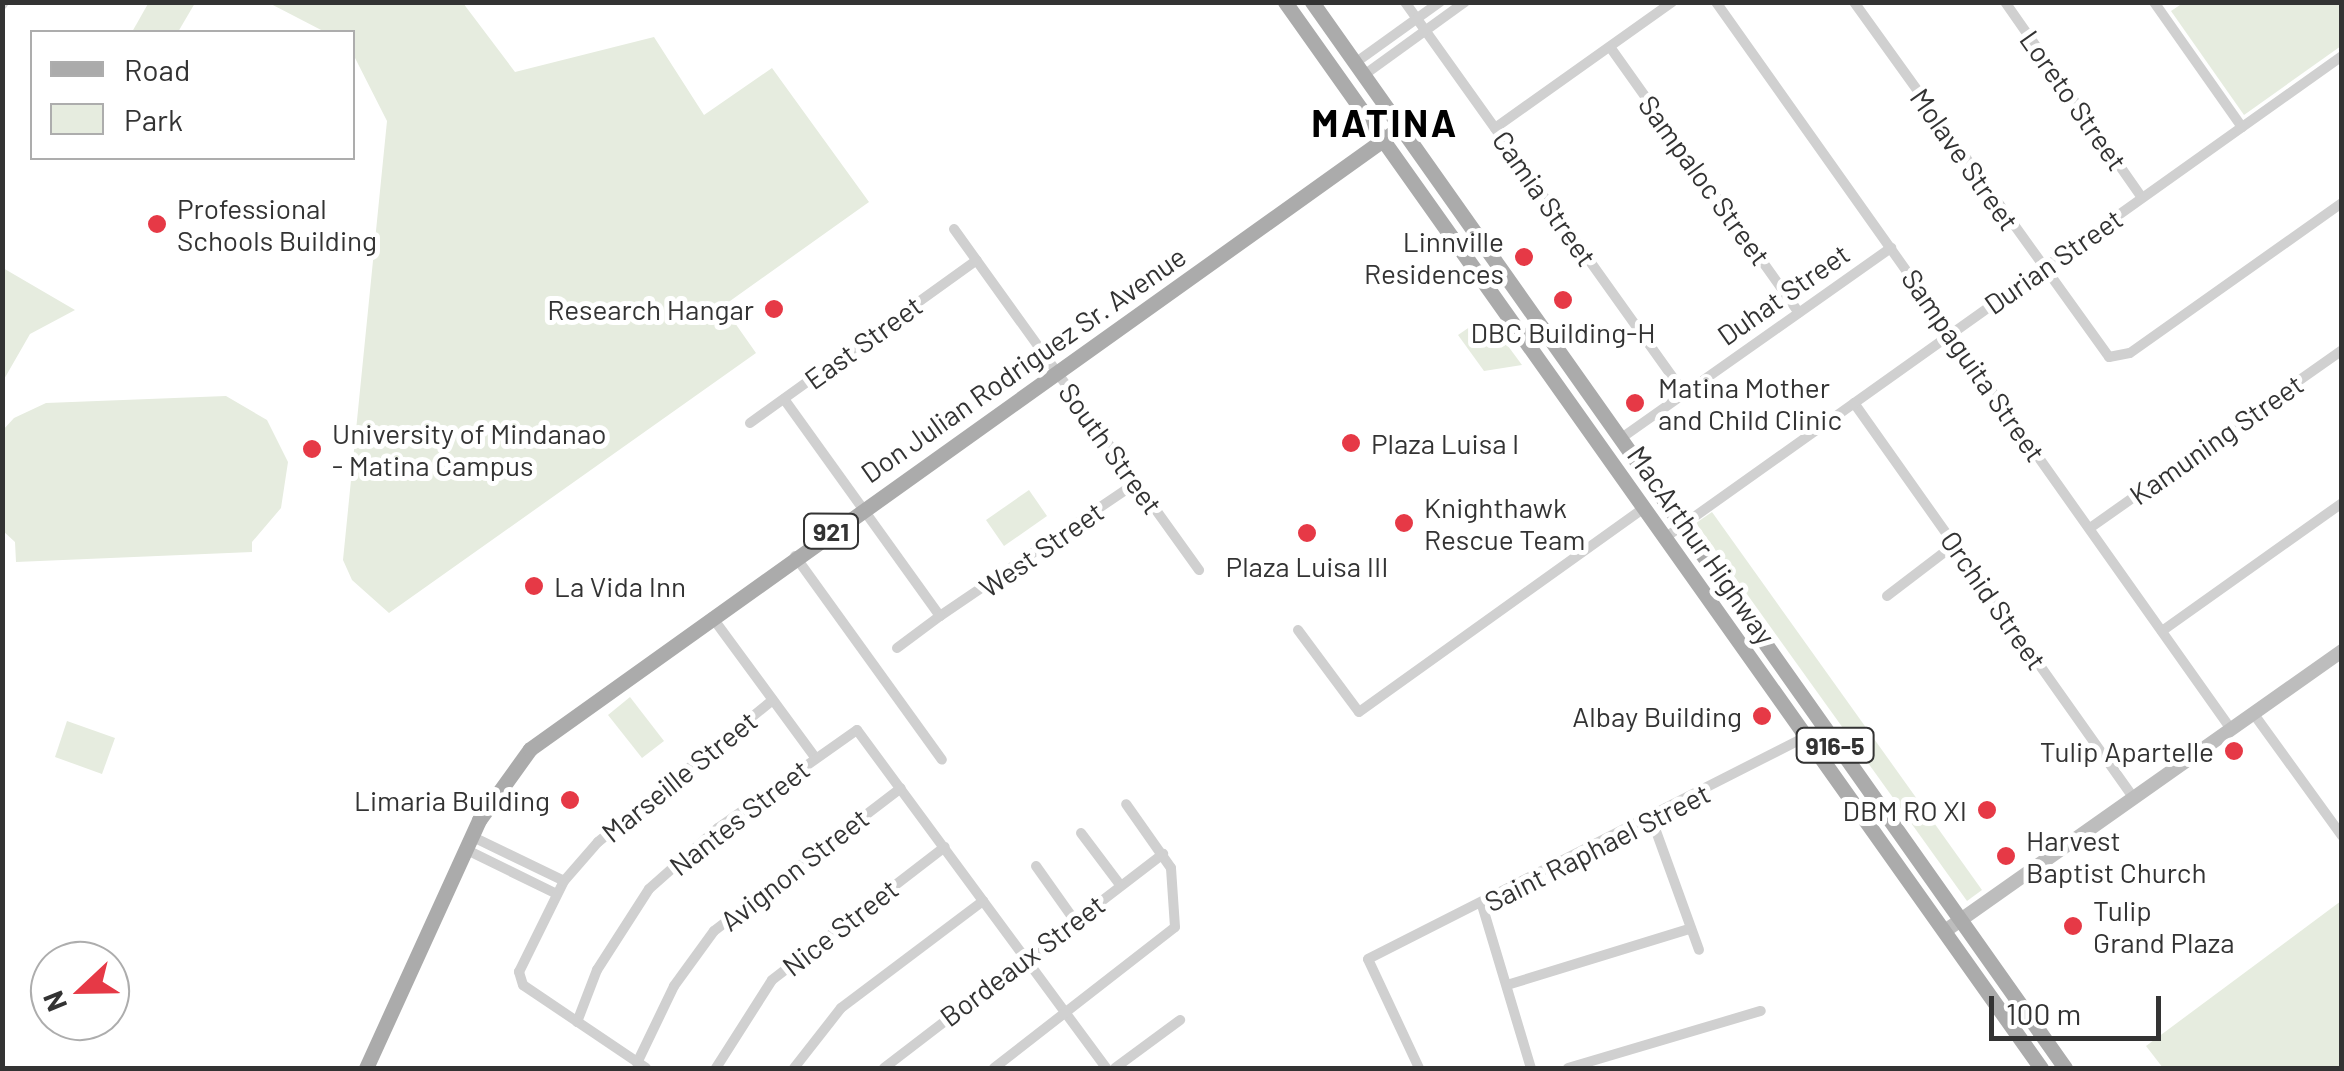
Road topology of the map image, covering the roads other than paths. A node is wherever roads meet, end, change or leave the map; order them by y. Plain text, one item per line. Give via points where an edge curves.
1 (1285, 2) edge
2 (1312, 2) edge
3 (1405, 2) edge
4 (1440, 2) edge
5 (1465, 2) edge
6 (1672, 2) edge
7 (1716, 2) edge
8 (1854, 2) edge
9 (2005, 2) edge
10 (2154, 2) edge
11 (1417, 19) junction
12 (1426, 31) junction
13 (1610, 47) junction
14 (2342, 56) edge
15 (1359, 69) junction
16 (1400, 127) junction
17 (2242, 127) junction
18 (1495, 128) junction
19 (1382, 140) junction
20 (2142, 198) junction
21 (2342, 203) edge
22 (954, 229) dead end
23 (1891, 248) junction
24 (977, 260) junction
25 (2042, 268) junction
26 (1800, 313) junction
27 (1951, 334) junction
28 (2342, 350) edge
29 (1056, 372) junction
30 (1685, 394) junction
31 (784, 398) junction
32 (1854, 403) junction
33 (750, 423) dead end
34 (1620, 439) junction
35 (1605, 450) junction
36 (1136, 482) junction
37 (2342, 503) edge
38 (1645, 507) junction
39 (863, 508) junction
40 (1681, 526) junction
41 (2090, 528) junction
42 (1666, 537) junction
43 (1954, 545) junction
44 (795, 556) junction
45 (1199, 570) dead end
46 (1887, 596) dead end
47 (711, 616) junction
48 (943, 616) junction
49 (1298, 630) dead end
50 (2162, 632) junction
51 (898, 648) dead end
52 (2342, 651) edge
53 (773, 700) junction
54 (2254, 713) junction
55 (1823, 728) junction
56 (2231, 729) junction
57 (1808, 739) junction
58 (815, 758) junction
59 (942, 760) dead end
60 (901, 788) junction
61 (2134, 798) junction
62 (1126, 804) dead end
63 (1652, 820) junction
64 (1081, 833) dead end
65 (2342, 836) edge
66 (468, 842) junction
67 (944, 847) junction
68 (1163, 854) junction
69 (1036, 866) dead end
70 (564, 882) junction
71 (1121, 886) junction
72 (556, 894) junction
73 (983, 901) junction
74 (1482, 906) junction
75 (1076, 920) junction
76 (1960, 920) junction
77 (1689, 929) junction
78 (1945, 932) junction
79 (1700, 950) dead end
80 (1025, 958) junction
81 (1506, 985) junction
82 (1761, 1010) dead end
83 (1064, 1013) junction
84 (1180, 1020) dead end
85 (577, 1022) junction
86 (641, 1066) edge
87 (366, 1068) edge
88 (716, 1068) edge
89 (794, 1068) edge
90 (884, 1068) edge
91 (994, 1068) edge
92 (1106, 1068) edge
93 (1115, 1068) edge
94 (1419, 1068) edge
95 (1532, 1068) edge
96 (1568, 1068) edge
97 (2041, 1068) edge
98 (2066, 1068) edge

1 - 19 main road, MacArthur Highway / 916-5
2 - 15 main road, MacArthur Highway / 916-5
3 - 11 street, Camia Street
4 - 11 street
5 - 12 street
6 - 13 street
7 - 23 street, Sampaguita Street
8 - 25 street, Molave Street
9 - 20 street, Loreto Street
10 - 17 street
11 - 12 street, Camia Street
11 - 15 street
12 - 15 street
12 - 18 street, Camia Street
13 - 18 street
13 - 26 street, Sampaloc Street
14 - 17 street, Durian Street
15 - 16 main road, MacArthur Highway / 916-5
16 - 19 main road, Don Julian Rodriguez Sr. Avenue / 921
16 - 34 main road, MacArthur Highway / 916-5
17 - 20 street, Durian Street
18 - 30 street, Camia Street
19 - 29 main road, Don Julian Rodriguez Sr. Avenue / 921
19 - 35 main road, MacArthur Highway / 916-5
20 - 25 street, Durian Street
21 - 25 street, Molave Street via 2116,358 2101,352
22 - 24 street, South Street
23 - 26 street, Duhat Street
23 - 27 street, Sampaguita Street
24 - 29 street, South Street
24 - 31 street, East Street
25 - 27 street, Durian Street
26 - 30 street, Duhat Street
27 - 32 street, Durian Street
27 - 41 street, Sampaguita Street
28 - 41 street, Kamuning Street
29 - 36 street, South Street
29 - 39 main road, Don Julian Rodriguez Sr. Avenue / 921
30 - 34 street, Duhat Street
31 - 33 street, East Street
31 - 39 street
32 - 40 street, Durian Street
32 - 43 street, Orchid Street
34 - 35 main road, Duhat Street
34 - 40 main road, MacArthur Highway / 916-5
35 - 38 main road, MacArthur Highway / 916-5
36 - 45 street, South Street
36 - 48 street, West Street
37 - 50 street
38 - 42 main road, MacArthur Highway / 916-5
38 - 49 street via 1360,712
39 - 44 main road, Don Julian Rodriguez Sr. Avenue / 921
39 - 48 street
40 - 42 street, Durian Street
40 - 55 main road, MacArthur Highway / 916-5
41 - 50 street, Sampaguita Street
42 - 57 main road, MacArthur Highway / 916-5
43 - 46 street
43 - 61 street, Orchid Street
44 - 47 main road, Don Julian Rodriguez Sr. Avenue / 921
44 - 59 street
47 - 53 street
47 - 66 main road, Don Julian Rodriguez Sr. Avenue / 921 via 530,749
48 - 51 street, West Street
50 - 56 street, Sampaguita Street
52 - 54 main road
53 - 58 street
53 - 70 street, Marseille Street via 618,821
54 - 56 main road
54 - 65 street
55 - 57 street, Saint Raphael Street
55 - 76 main road, MacArthur Highway / 916-5
56 - 61 main road
57 - 63 street, Saint Raphael Street
57 - 78 main road, MacArthur Highway / 916-5
58 - 60 street, Nantes Street via 857,730
58 - 85 street, Nantes Street via 649,889 606,954
60 - 67 street
60 - 86 street, Avignon Street via 714,931 674,986
61 - 76 main road
62 - 68 street
63 - 74 street, Saint Raphael Street
63 - 77 street
64 - 71 street
66 - 70 street
66 - 72 street
66 - 87 main road, Don Julian Rodriguez Sr. Avenue / 921
67 - 73 street
67 - 88 street, Nice Street via 772,980
68 - 71 street, Bordeaux Street
68 - 83 street via 1175,926
69 - 75 street
70 - 72 street, Marseille Street
71 - 75 street, Bordeaux Street
72 - 85 street, Marseille Street via 518,979
73 - 80 street
73 - 89 street via 840,1008
74 - 81 street
74 - 94 street, Saint Raphael Street via 1368,959
75 - 80 street, Bordeaux Street
76 - 78 main road
76 - 98 main road, MacArthur Highway / 916-5
77 - 79 street
77 - 81 street
78 - 97 main road, MacArthur Highway / 916-5
80 - 83 street
80 - 90 street, Bordeaux Street
81 - 95 street
82 - 96 street
83 - 91 street
83 - 92 street
84 - 93 street
85 - 86 street, Marseille Street

